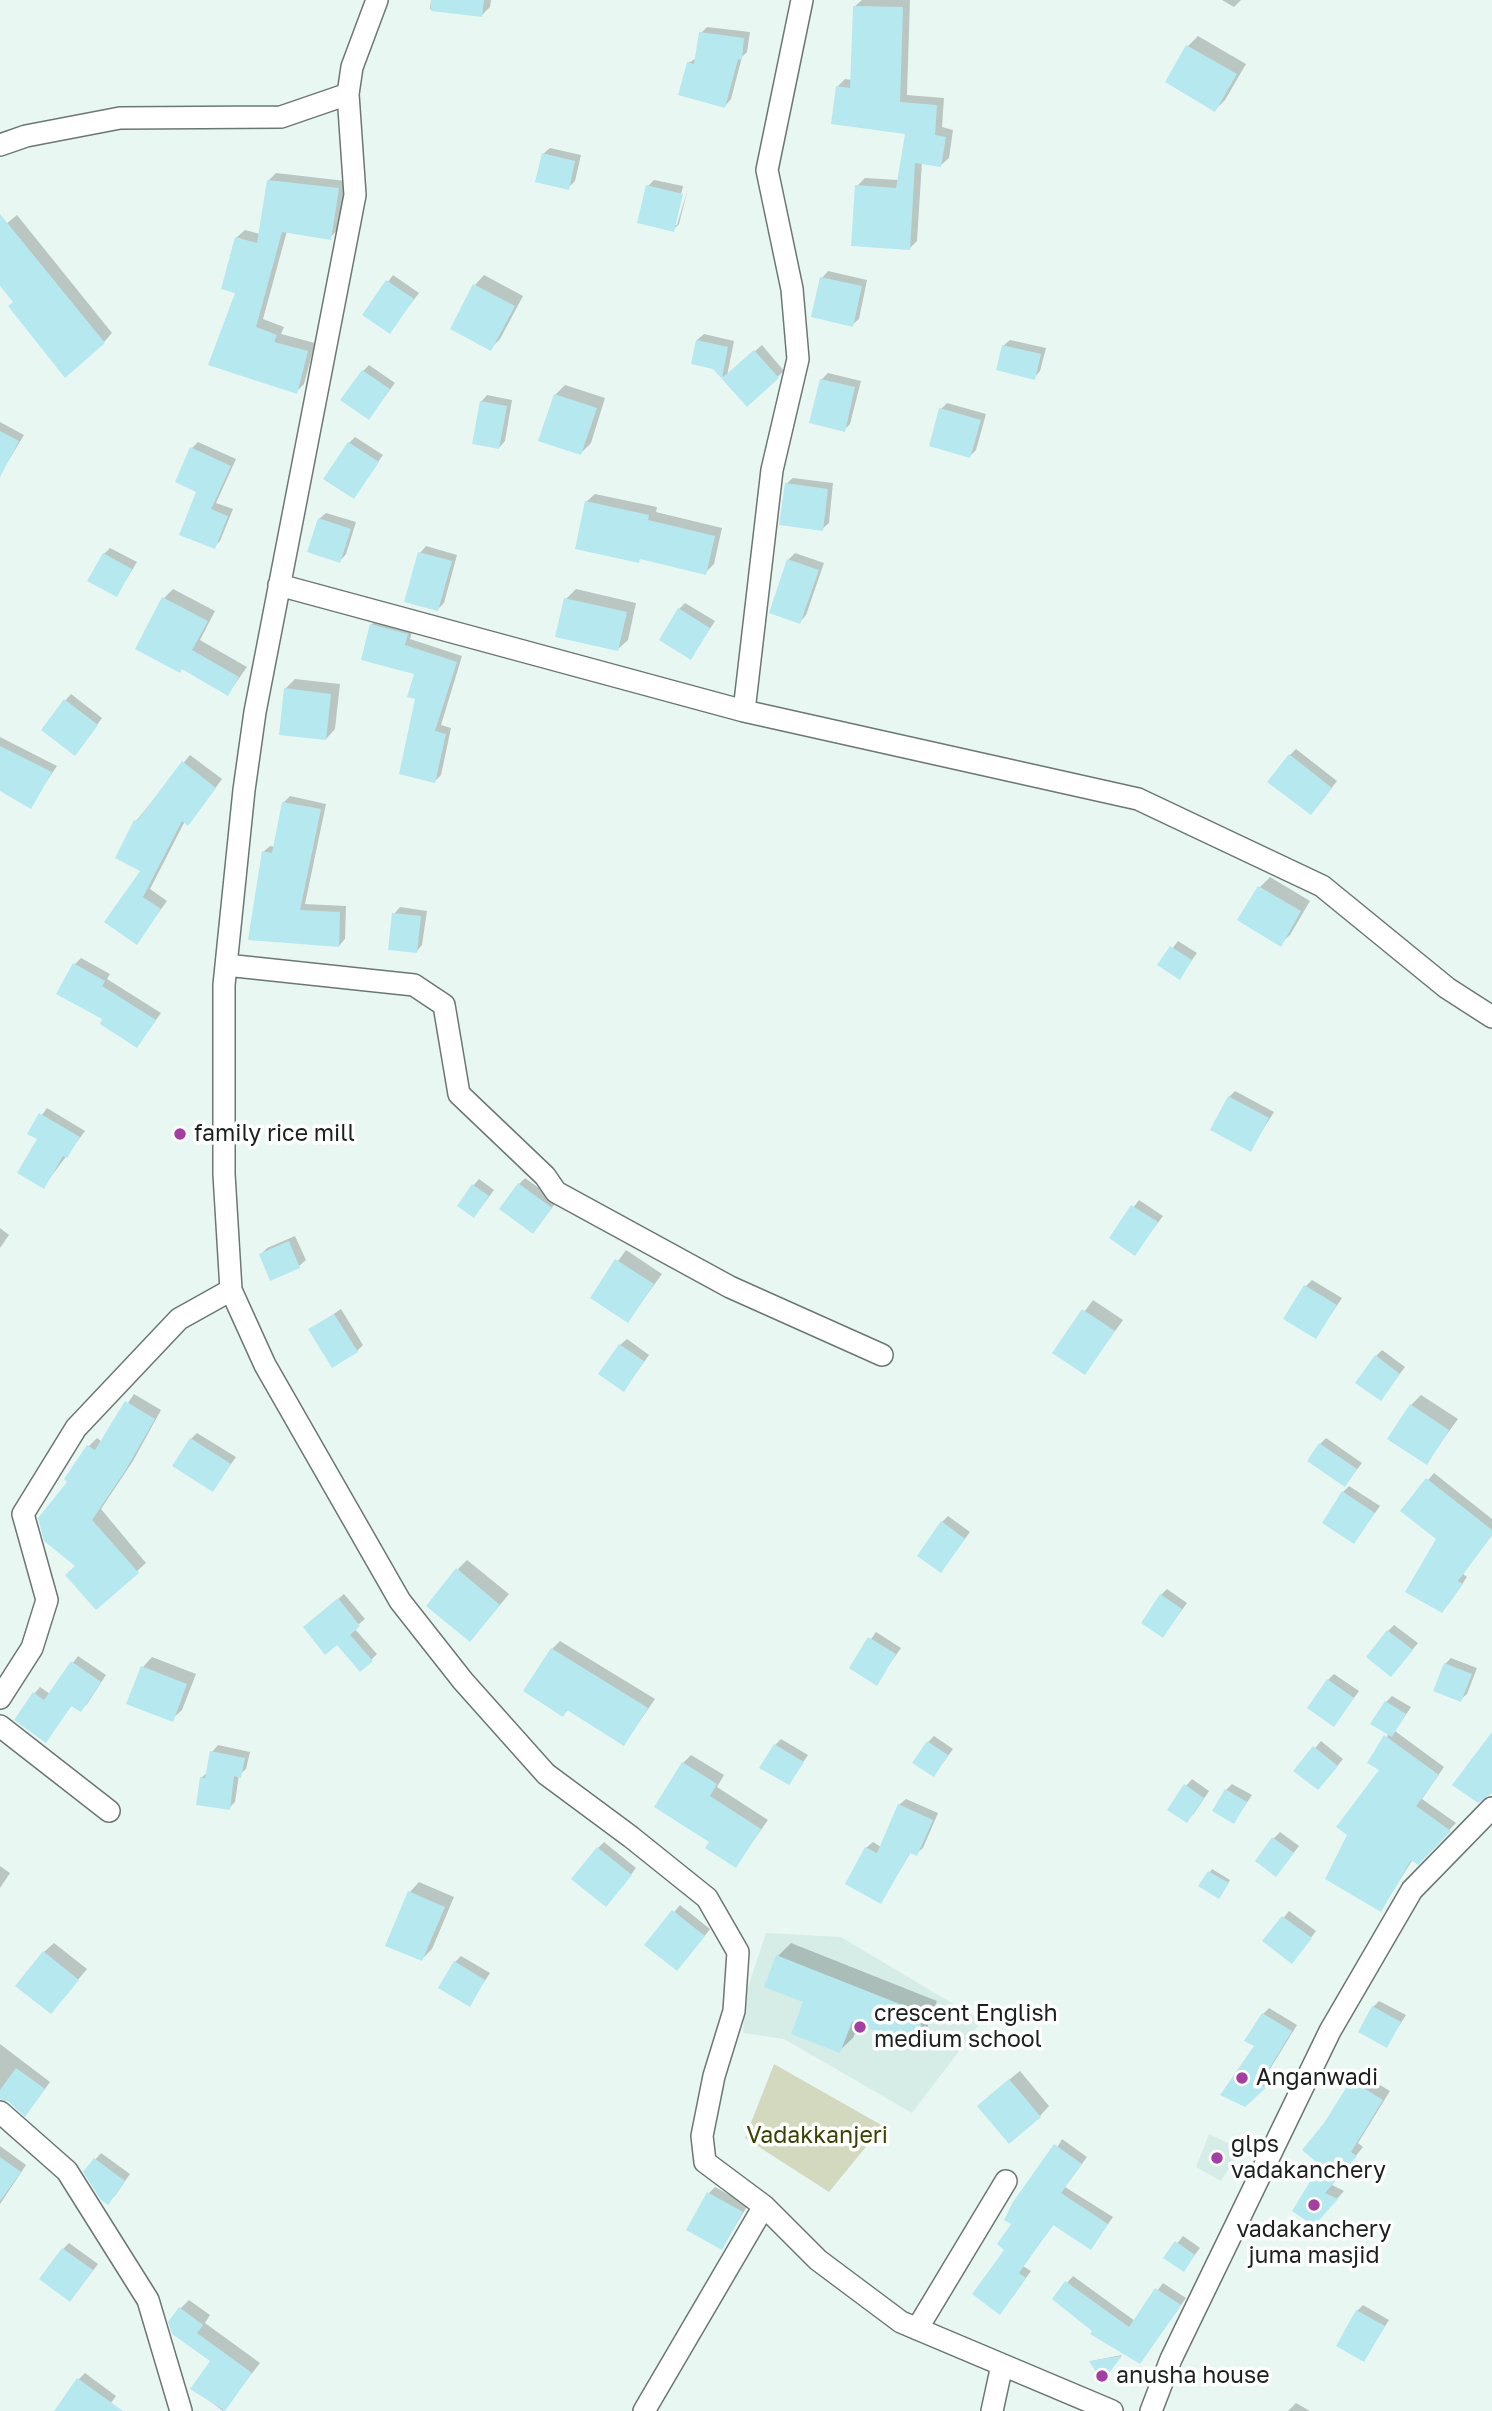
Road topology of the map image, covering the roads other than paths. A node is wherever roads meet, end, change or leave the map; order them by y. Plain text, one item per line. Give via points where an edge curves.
1 (377, 0) edge
2 (802, 0) edge
3 (348, 94) junction
4 (0, 145) edge
5 (279, 585) junction
6 (744, 711) junction
7 (226, 965) junction
8 (1492, 1017) edge
9 (230, 1290) junction
10 (882, 1355) dead end
11 (0, 1698) edge
12 (0, 1727) edge
13 (1492, 1808) edge
14 (109, 1811) dead end
15 (0, 2112) edge
16 (1006, 2181) dead end
17 (764, 2206) junction
18 (917, 2329) junction
19 (1002, 2365) junction
20 (181, 2411) edge
21 (644, 2411) edge
22 (992, 2411) edge
23 (1112, 2411) edge
24 (1151, 2411) edge

1 - 3 street via 352,67
2 - 6 street via 767,170 792,289 798,359 772,470
3 - 4 street via 281,117 120,118
3 - 5 street via 355,195
5 - 6 street
5 - 7 street via 251,738
6 - 8 street via 1138,799 1322,886 1447,988
7 - 9 street via 224,1174
7 - 10 street via 414,985 444,1005 459,1094 556,1192 730,1287
9 - 11 street via 178,1319 76,1428 23,1514 47,1600 32,1648
9 - 17 street via 265,1365 400,1601 546,1774 706,1898 732,1941 738,1952 734,2011 702,2136 705,2162
12 - 14 street
13 - 24 street via 1412,1890 1331,2031 1171,2359
15 - 20 street via 67,2171 148,2300
16 - 18 street
17 - 18 street via 818,2260
17 - 21 street
18 - 19 street
19 - 22 street
19 - 23 street

